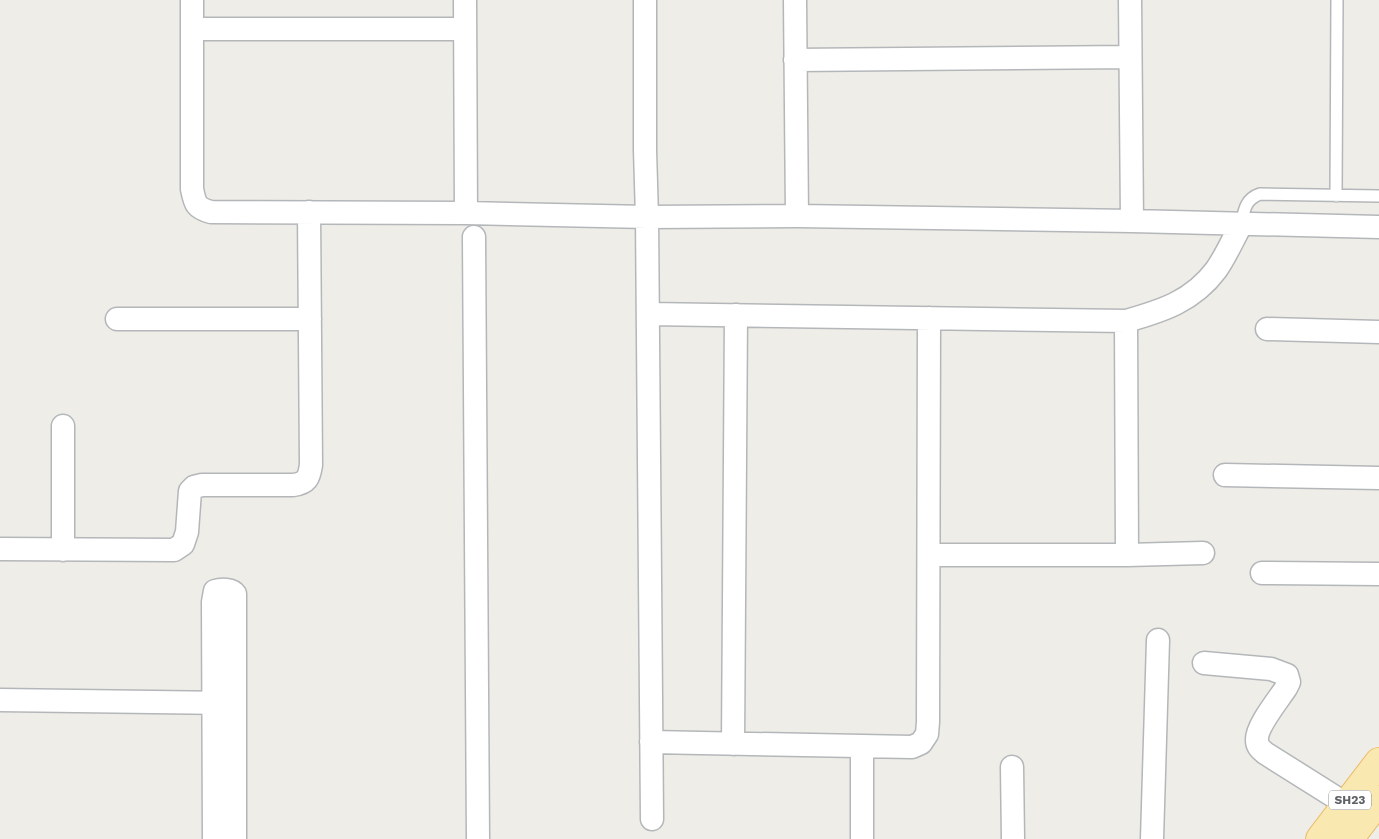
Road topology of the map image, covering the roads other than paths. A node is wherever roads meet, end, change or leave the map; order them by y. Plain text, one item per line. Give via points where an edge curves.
1 (192, 0) edge
2 (466, 0) edge
3 (645, 0) edge
4 (795, 0) edge
5 (1130, 0) edge
6 (1337, 0) edge
7 (192, 29) junction
8 (466, 29) junction
9 (1130, 57) junction
10 (795, 60) junction
11 (1336, 196) junction
12 (1379, 196) edge
13 (309, 212) junction
14 (466, 213) junction
15 (797, 216) junction
16 (647, 217) junction
17 (1132, 221) junction
18 (1241, 225) junction
19 (1379, 228) edge
20 (474, 237) dead end
21 (648, 314) junction
22 (736, 315) junction
23 (930, 318) junction
24 (117, 319) dead end
25 (310, 319) junction
26 (1126, 321) junction
27 (1267, 328) dead end
28 (1379, 332) edge
29 (63, 426) dead end
30 (1224, 475) dead end
31 (1379, 478) edge
32 (0, 549) edge
33 (63, 550) junction
34 (1203, 553) dead end
35 (928, 555) junction
36 (1127, 555) junction
37 (1262, 572) dead end
38 (1379, 574) edge
39 (1158, 640) dead end
40 (1204, 663) dead end
41 (0, 700) edge
42 (214, 703) junction
43 (236, 703) junction
44 (652, 742) junction
45 (732, 744) junction
46 (862, 747) junction
47 (1379, 762) edge
48 (1012, 767) dead end
49 (1369, 806) edge
50 (652, 819) dead end
51 (214, 839) edge
52 (236, 839) edge
53 (478, 839) edge
54 (862, 839) edge
55 (1013, 839) edge
56 (1152, 839) edge
57 (1320, 839) edge
58 (1349, 839) edge

1 - 7 street
2 - 8 street
3 - 16 street
4 - 10 street
5 - 9 street
6 - 11 lane
7 - 8 street
7 - 13 street via 194,201 201,209 211,212
8 - 14 street
9 - 10 street
9 - 17 street
10 - 15 street
11 - 12 lane
11 - 18 lane via 1253,196 1248,201
13 - 14 street
13 - 25 street
14 - 16 street
15 - 16 street
15 - 17 street
16 - 21 street
17 - 18 street
18 - 19 street
18 - 26 street via 1216,270 1190,296 1162,311
20 - 53 street
21 - 22 street
21 - 44 street
22 - 23 street
22 - 45 street
23 - 26 street
23 - 35 street
24 - 25 street
25 - 33 street via 311,465 303,484 194,487 190,491 188,532 183,544 174,550
26 - 36 street
27 - 28 street
29 - 33 street
30 - 31 street
32 - 33 street
34 - 36 street
35 - 36 street
35 - 46 street via 927,734 921,743 912,747
37 - 38 street
39 - 56 street
40 - 49 street via 1270,669 1287,675 1289,682 1286,688 1260,728 1256,738 1258,747
41 - 42 street
42 - 43 street
42 - 43 street via 213,595 219,590 235,594
42 - 51 street
43 - 52 street
44 - 45 street
44 - 50 street
45 - 46 street
46 - 54 street
47 - 49 main road, SH23
48 - 55 street
49 - 57 main road, SH23
49 - 58 main road, SH23

